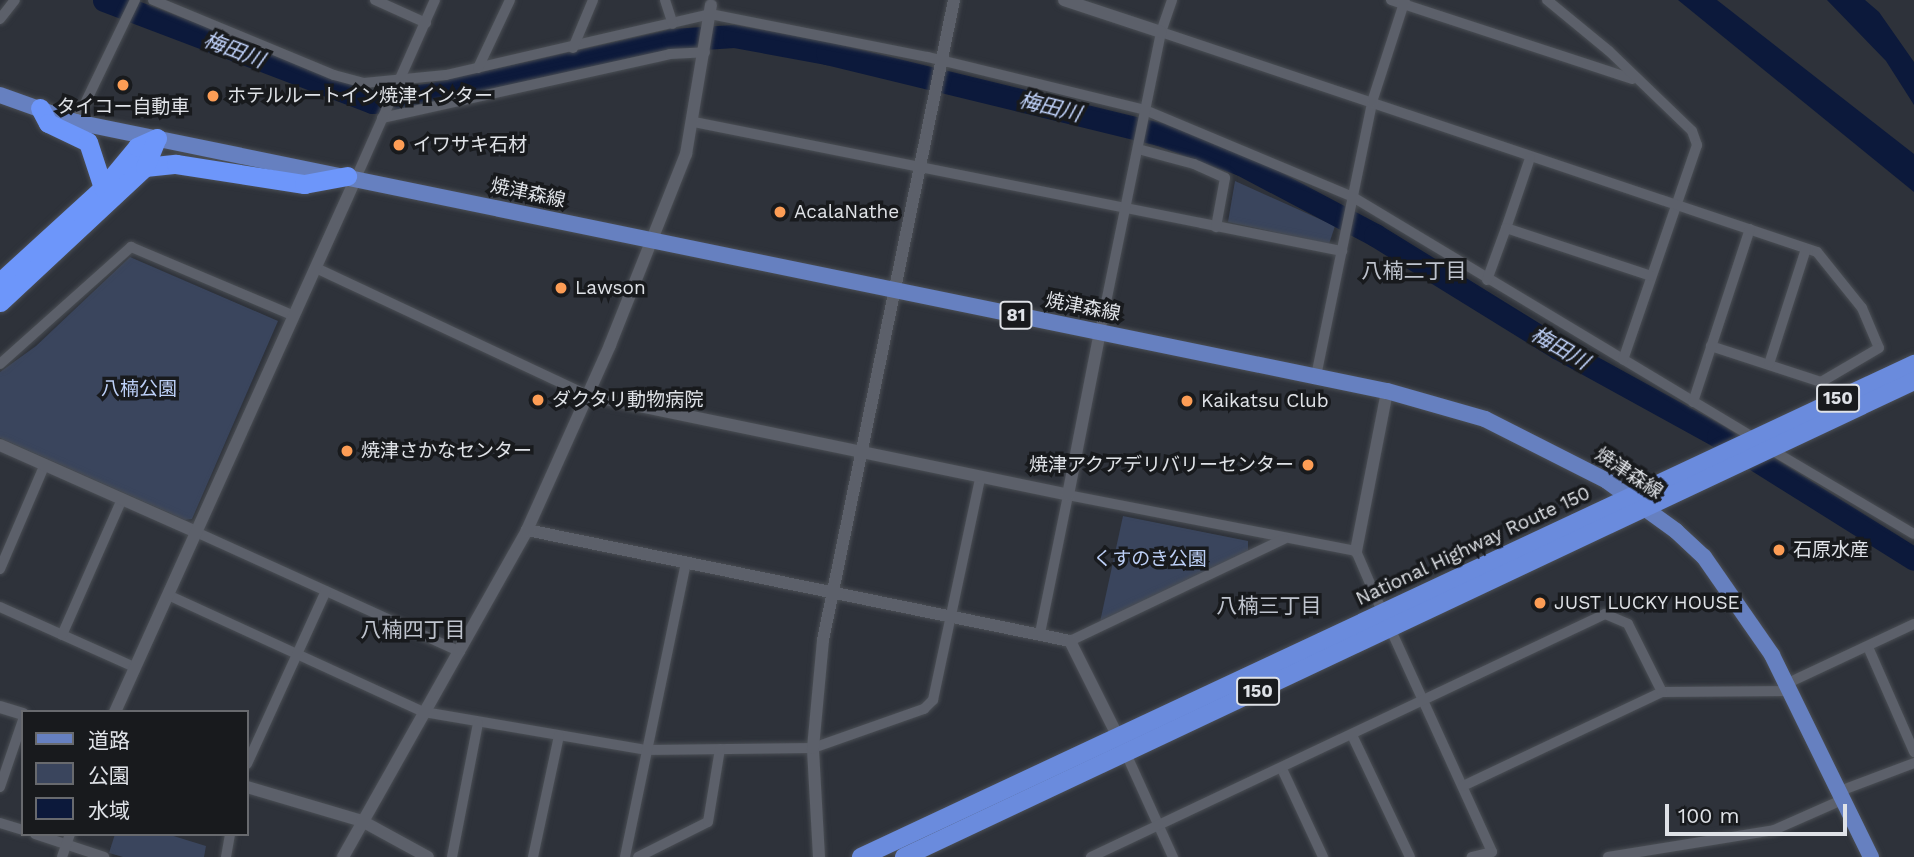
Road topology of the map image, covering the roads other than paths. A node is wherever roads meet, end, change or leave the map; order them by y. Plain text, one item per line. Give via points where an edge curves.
1 (15, 0) edge
2 (135, 0) edge
3 (153, 0) edge
4 (375, 0) edge
5 (435, 0) edge
6 (510, 0) edge
7 (593, 0) edge
8 (664, 0) edge
9 (954, 0) edge
10 (1063, 0) edge
11 (1172, 0) edge
12 (1391, 0) edge
13 (1547, 0) edge
14 (1405, 2) edge
15 (711, 10) edge
16 (0, 19) edge
17 (426, 23) junction
18 (673, 24) junction
19 (1161, 32) junction
20 (573, 48) junction
21 (705, 50) junction
22 (940, 63) junction
23 (478, 68) junction
24 (1633, 79) junction
25 (398, 82) junction
26 (0, 95) edge
27 (1372, 102) junction
28 (40, 108) junction
29 (1145, 114) junction
30 (383, 116) junction
31 (76, 122) junction
32 (694, 122) junction
33 (157, 138) junction
34 (1138, 147) junction
35 (1530, 158) junction
36 (919, 166) junction
37 (145, 167) junction
38 (352, 177) junction
39 (103, 188) junction
40 (1352, 201) junction
41 (1676, 205) junction
42 (1125, 209) junction
43 (1216, 227) junction
44 (1506, 228) junction
45 (1750, 229) junction
46 (652, 242) junction
47 (1343, 247) junction
48 (1806, 249) junction
49 (316, 268) junction
50 (1651, 276) junction
51 (1487, 280) junction
52 (0, 282) edge
53 (894, 291) junction
54 (0, 302) edge
55 (294, 316) junction
56 (1100, 332) junction
57 (1711, 346) junction
58 (1623, 360) junction
59 (0, 364) edge
60 (1769, 364) junction
61 (1914, 364) edge
62 (1316, 376) junction
63 (1914, 381) edge
64 (1387, 391) junction
65 (587, 395) junction
66 (1693, 402) junction
67 (1748, 439) junction
68 (0, 445) edge
69 (1766, 451) junction
70 (860, 455) junction
71 (45, 464) junction
72 (980, 479) junction
73 (1068, 495) junction
74 (1628, 496) junction
75 (122, 499) junction
76 (1645, 507) junction
77 (527, 530) junction
78 (196, 532) junction
79 (1914, 534) edge
80 (1284, 539) junction
81 (1356, 551) junction
82 (685, 566) junction
83 (0, 569) edge
84 (326, 591) junction
85 (832, 594) junction
86 (168, 595) junction
87 (0, 607) edge
88 (951, 617) junction
89 (1386, 620) junction
90 (1914, 624) edge
91 (1040, 634) junction
92 (62, 635) junction
93 (1070, 641) junction
94 (1868, 647) junction
95 (460, 652) junction
96 (296, 654) junction
97 (134, 667) junction
98 (1790, 687) junction
99 (1662, 692) junction
100 (1424, 702) junction
101 (0, 707) edge
102 (116, 710) edge
103 (424, 712) junction
104 (21, 713) edge
105 (478, 723) junction
106 (21, 726) edge
107 (1118, 735) junction
108 (1352, 735) junction
109 (559, 736) junction
110 (813, 748) junction
111 (720, 749) junction
112 (646, 750) junction
113 (1914, 752) edge
114 (1125, 753) junction
115 (248, 762) edge
116 (1914, 763) edge
117 (1282, 769) junction
118 (1463, 786) junction
119 (0, 787) edge
120 (248, 787) edge
121 (1842, 795) junction
122 (362, 821) junction
123 (0, 823) edge
124 (1157, 825) junction
125 (21, 829) edge
126 (48, 836) edge
127 (229, 836) edge
128 (68, 839) edge
129 (62, 857) edge
130 (104, 857) edge
131 (226, 857) edge
132 (343, 857) edge
133 (428, 857) edge
134 (452, 857) edge
135 (533, 857) edge
136 (625, 857) edge
137 (638, 857) edge
138 (819, 857) edge
139 (861, 857) edge
140 (904, 857) edge
141 (1091, 857) edge
142 (1173, 857) edge
143 (1323, 857) edge
144 (1410, 857) edge
145 (1472, 857) edge
146 (1608, 857) edge
147 (1871, 857) edge

1 - 16 street
2 - 31 street
3 - 25 street via 334,75 364,83
4 - 17 street
5 - 17 street
6 - 23 street
7 - 20 street
8 - 18 street
9 - 22 street
10 - 19 street
11 - 19 street
12 - 14 street
13 - 24 street via 1609,51
14 - 24 street
14 - 27 street
15 - 18 street
15 - 21 street
15 - 22 street
17 - 25 street
18 - 20 street
19 - 27 street
19 - 29 street
20 - 23 street
21 - 30 street
21 - 32 street
22 - 29 street
22 - 36 street
23 - 25 street
24 - 41 street via 1692,131 1698,145
25 - 30 street
26 - 28 main road, 焼津森線 / 81
27 - 35 street
27 - 40 street
28 - 31 main road, 焼津森線 / 81
28 - 39 highway via 48,123 88,142
29 - 34 street
29 - 40 street
30 - 38 street
31 - 33 main road, 焼津森線 / 81
32 - 36 street
32 - 46 street
33 - 37 highway
33 - 38 main road, 焼津森線 / 81
33 - 39 highway via 137,147
34 - 42 street
34 - 43 street via 1226,178
35 - 41 street
35 - 44 street
36 - 42 street
36 - 53 street
37 - 38 highway via 176,164 304,184
37 - 54 highway
38 - 46 main road, 焼津森線 / 81
38 - 49 street
39 - 52 highway
40 - 47 street
40 - 51 street
41 - 45 street
41 - 50 street
42 - 43 street
42 - 56 street
43 - 47 street
44 - 50 street
44 - 51 street
45 - 48 street
45 - 57 street
46 - 53 main road, 焼津森線 / 81
46 - 65 street
47 - 62 street
48 - 60 street
48 - 60 street via 1822,258 1862,308 1879,348 1821,382
49 - 55 street
49 - 65 street
50 - 58 street
51 - 58 street
53 - 56 main road, 焼津森線 / 81
53 - 70 street
55 - 59 street via 131,247
55 - 78 street
56 - 62 main road, 焼津森線 / 81
56 - 73 street
57 - 60 street
57 - 66 street
58 - 66 street
61 - 67 highway, National Highway Route 150 / 150
62 - 64 main road, 焼津森線 / 81
63 - 69 highway, National Highway Route 150 / 150
64 - 74 main road, 焼津森線 / 81 via 1441,404 1519,433
64 - 81 street
65 - 70 street
65 - 77 street
66 - 67 street
67 - 74 highway, National Highway Route 150 / 150
68 - 71 street
69 - 76 highway, National Highway Route 150 / 150
69 - 79 street
70 - 72 street
70 - 85 street
71 - 75 street
71 - 83 street
72 - 73 street
72 - 88 street
73 - 80 street
73 - 91 street
74 - 76 main road, 焼津森線 / 81
74 - 89 highway, National Highway Route 150 / 150
75 - 78 street
75 - 92 street
76 - 89 highway, National Highway Route 150 / 150
76 - 98 main road, 焼津森線 / 81 via 1676,531 1727,585
77 - 82 street
77 - 95 street
78 - 84 street
78 - 86 street
80 - 81 street
80 - 93 street
81 - 89 street
82 - 85 street
82 - 112 street
84 - 95 street
84 - 96 street
85 - 88 street
85 - 110 street
86 - 96 street
86 - 97 street
87 - 92 street
88 - 91 street
88 - 110 street via 929,705
89 - 100 street
89 - 107 highway, National Highway Route 150 / 150
89 - 114 highway, National Highway Route 150 / 150
90 - 94 street
91 - 93 street
92 - 97 street
93 - 107 street
94 - 98 street
94 - 113 street
95 - 103 street
96 - 103 street
96 - 115 street
97 - 102 street
98 - 99 street
98 - 121 main road, 焼津森線 / 81
99 - 100 street via 1628,624 1605,614
99 - 118 street
100 - 108 street
100 - 118 street
101 - 104 street
103 - 105 street
103 - 122 street
105 - 109 street
105 - 134 street
106 - 119 street
107 - 114 street
107 - 139 highway, National Highway Route 150 / 150
108 - 117 street
108 - 144 street
109 - 112 street
109 - 135 street
110 - 111 street
110 - 138 street
111 - 112 street
111 - 137 street via 708,822
112 - 136 street
114 - 124 street
114 - 140 highway, National Highway Route 150 / 150
116 - 121 street
117 - 124 street
117 - 143 street
118 - 145 street via 1493,852
120 - 122 street
121 - 146 street via 1774,830
121 - 147 main road, 焼津森線 / 81
122 - 132 street
122 - 133 street
123 - 125 street
124 - 141 street
124 - 142 street
126 - 128 street
127 - 131 street
128 - 129 street
128 - 130 street

